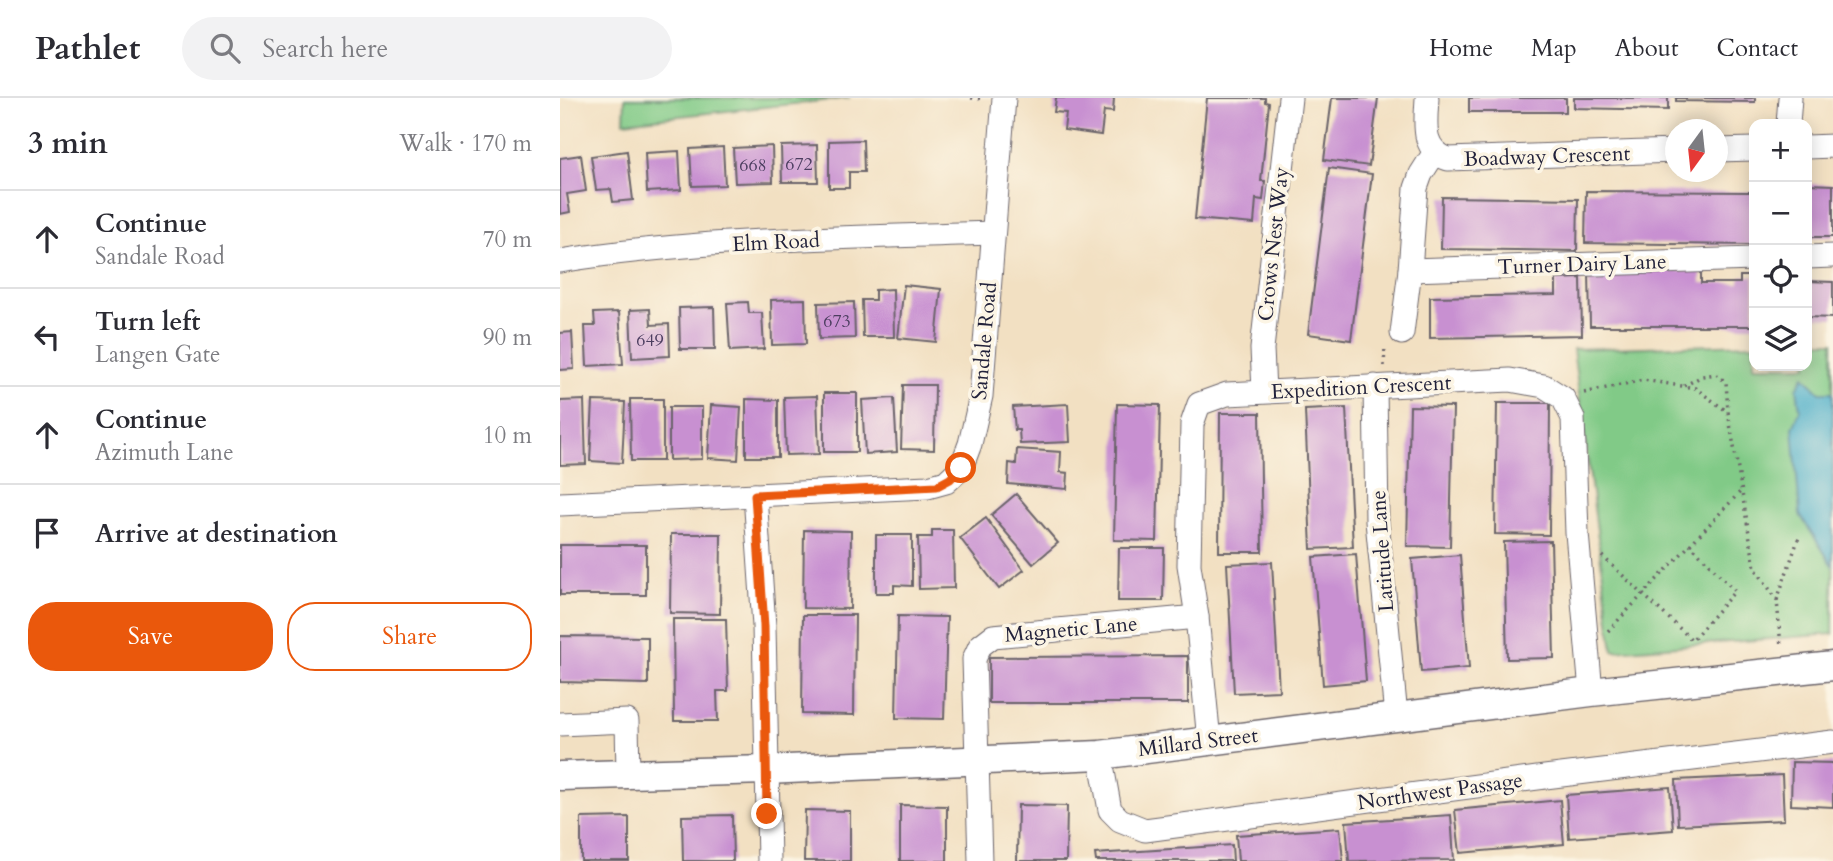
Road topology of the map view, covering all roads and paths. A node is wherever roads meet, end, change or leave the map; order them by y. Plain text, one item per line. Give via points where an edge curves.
1 (1004, 98) edge
2 (1290, 98) edge
3 (1427, 98) edge
4 (1790, 98) edge
5 (1788, 119) edge
6 (1833, 146) edge
7 (1812, 147) edge
8 (1749, 149) edge
9 (1728, 150) edge
10 (1435, 152) junction
11 (1665, 152) edge
12 (992, 233) junction
13 (1833, 256) edge
14 (1812, 257) edge
15 (1749, 259) edge
16 (560, 261) edge
17 (1410, 270) junction
18 (1402, 333) joint
19 (1379, 386) junction
20 (1684, 386) junction
21 (1264, 391) junction
22 (1563, 398) junction
23 (1728, 412) junction
24 (1742, 490) junction
25 (755, 495) junction
26 (560, 503) edge
27 (1577, 533) junction
28 (1799, 537) dead end
29 (1690, 544) junction
30 (1643, 594) junction
31 (1777, 600) junction
32 (1197, 617) junction
33 (1587, 652) junction
34 (1833, 666) edge
35 (1784, 670) junction
36 (1591, 692) junction
37 (1396, 716) junction
38 (560, 724) edge
39 (1209, 741) junction
40 (1833, 741) edge
41 (1100, 755) junction
42 (978, 761) junction
43 (766, 770) junction
44 (628, 774) junction
45 (560, 776) edge
46 (769, 861) edge
47 (980, 861) edge

1 - 12 street, Sandale Road
2 - 21 street, Crows Nest Way via 1262,349
3 - 10 street, Boadway Crescent via 1425,134
4 - 5 street
6 - 7 street
8 - 9 street
10 - 11 street, Boadway Crescent via 1453,160
10 - 17 street via 1416,188
12 - 16 street, Elm Road via 629,250
12 - 25 street, Sandale Road via 984,383 966,457 954,476 928,487
13 - 14 street
15 - 17 street, Turner Dairy Lane
17 - 18 street
18 - 19 path via 1386,331
19 - 21 street, Expedition Crescent
19 - 22 street, Expedition Crescent via 1510,380 1544,386
19 - 37 street, Latitude Lane via 1377,521
20 - 22 path via 1643,380
20 - 23 path via 1695,388
20 - 23 path via 1716,374 1726,382
21 - 32 street, Expedition Crescent via 1227,394 1199,404 1192,424 1189,565
22 - 27 street via 1573,418
23 - 24 path
24 - 29 path
24 - 31 path via 1755,568
25 - 26 street, Sandale Road
25 - 43 street via 764,626
27 - 30 path
27 - 33 street
28 - 31 path
29 - 30 path
29 - 30 path via 1735,591 1692,640
30 - 33 path
31 - 35 path
32 - 39 street, Expedition Crescent
32 - 42 street, Magnetic Lane via 993,636 980,646 974,659
33 - 36 street
34 - 35 street, Millard Street
35 - 36 street, Millard Street
36 - 37 street, Millard Street
37 - 39 street, Millard Street
38 - 44 street via 626,721
39 - 41 street, Millard Street
40 - 41 street, Northwest Passage via 1145,830 1120,820 1110,810
41 - 42 street, Millard Street
42 - 43 street, Millard Street
42 - 47 street, Magnetic Lane
43 - 44 street, Millard Street
43 - 46 street
44 - 45 street, Millard Street

